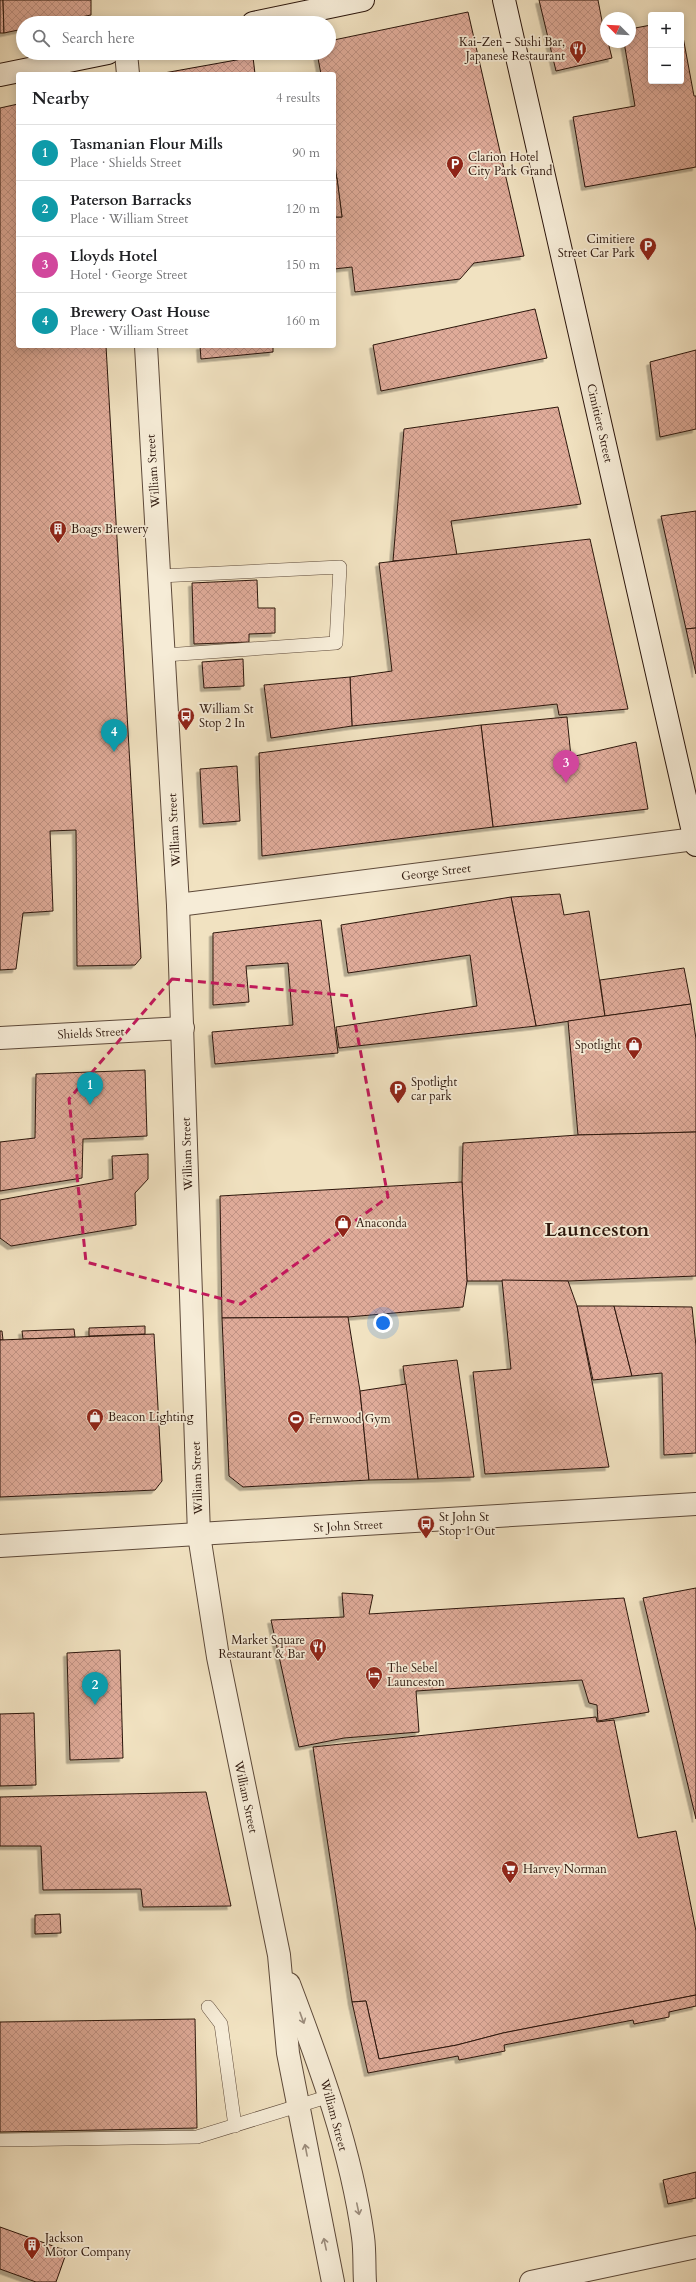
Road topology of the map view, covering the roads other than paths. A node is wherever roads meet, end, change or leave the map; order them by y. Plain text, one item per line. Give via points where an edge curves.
1 (363, 0) edge
2 (504, 0) edge
3 (286, 16) edge
4 (74, 60) edge
5 (127, 60) edge
6 (128, 72) edge
7 (0, 75) edge
8 (146, 348) edge
9 (160, 576) junction
10 (165, 655) junction
11 (695, 842) edge
12 (178, 906) junction
13 (183, 1028) junction
14 (0, 1038) edge
15 (696, 1504) edge
16 (199, 1536) junction
17 (0, 1546) edge
18 (279, 1955) junction
19 (208, 2007) dead end
20 (330, 2096) junction
21 (298, 2106) junction
22 (235, 2126) junction
23 (0, 2140) edge
24 (696, 2247) edge
25 (601, 2275) edge
26 (333, 2282) edge
27 (365, 2282) edge
28 (531, 2282) edge

1 - 3 street
2 - 11 street, Cimitiere Street
4 - 7 street
5 - 6 street
8 - 9 street, William Street
9 - 10 street, William Street
9 - 10 lane via 340,567 336,644
10 - 12 street, William Street
11 - 12 street, George Street
12 - 13 street, William Street
13 - 14 street, Shields Street
13 - 16 street, William Street
15 - 16 street, St John Street
16 - 17 street, St John Street
16 - 18 street, William Street via 218,1657
18 -> 20 street, William Street
18 - 21 street, William Street via 288,2053
19 - 22 lane via 221,2024
20 - 21 lane
20 -> 27 street, William Street via 364,2238
21 - 22 lane
26 -> 21 street, William Street
22 - 23 lane via 197,2137
24 - 25 street
25 - 28 street

